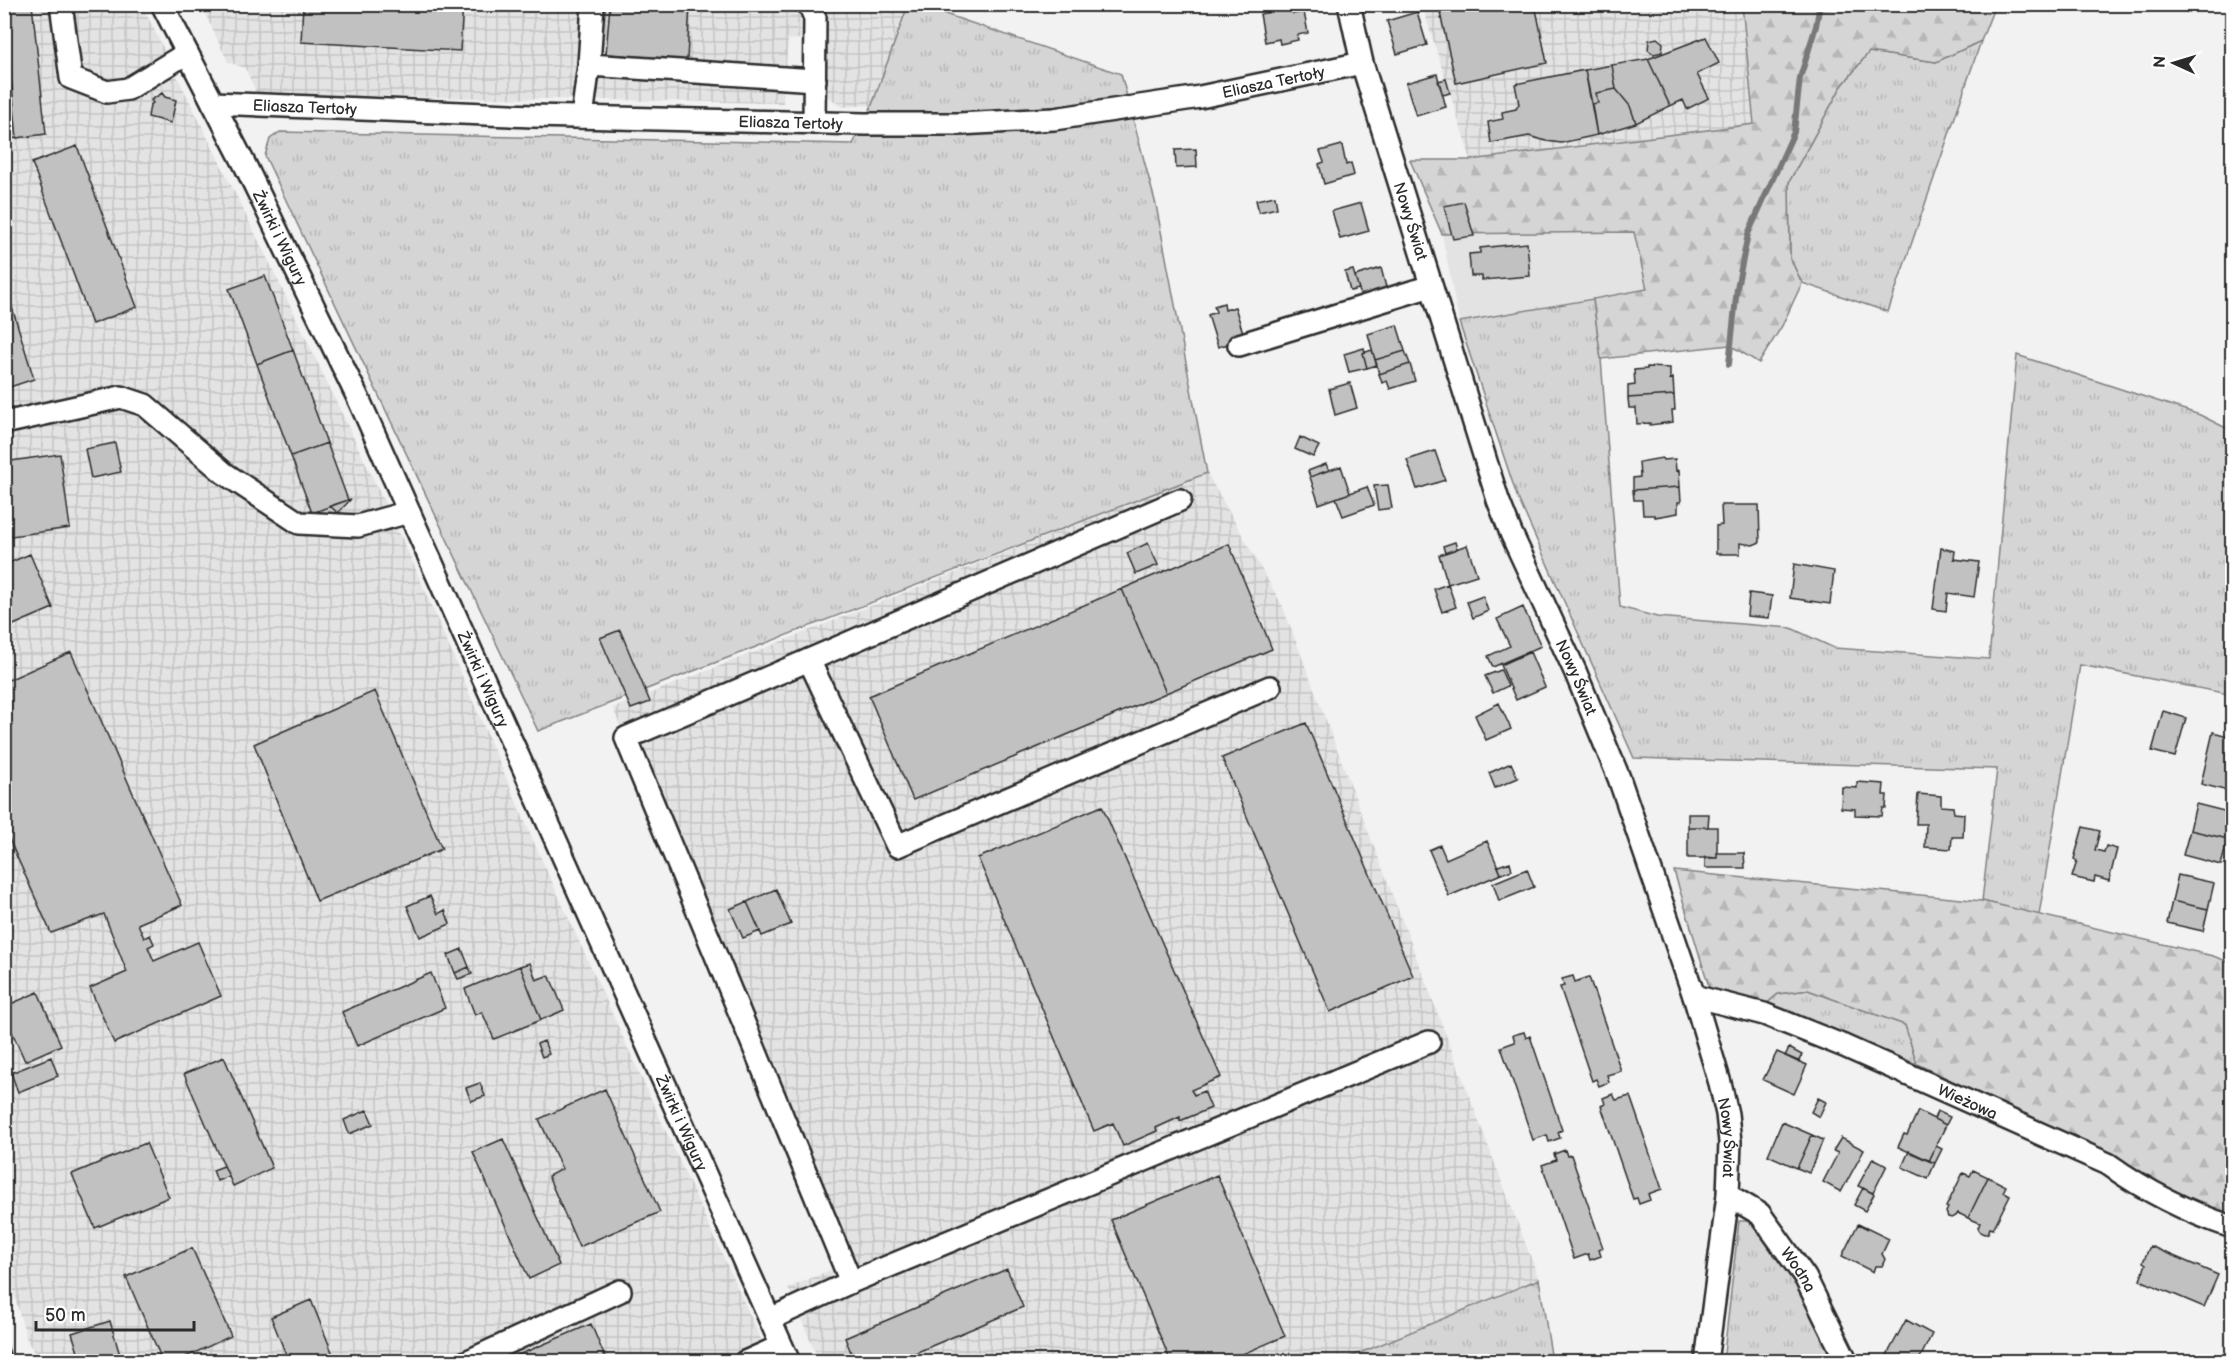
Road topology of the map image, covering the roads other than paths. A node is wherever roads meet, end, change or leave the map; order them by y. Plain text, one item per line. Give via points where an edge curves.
1 (60, 4) edge
2 (162, 4) edge
3 (593, 4) edge
4 (809, 4) edge
5 (1349, 4) edge
6 (187, 53) junction
7 (1362, 63) junction
8 (589, 65) junction
9 (815, 80) junction
10 (213, 103) junction
11 (582, 117) junction
12 (814, 123) junction
13 (1431, 286) junction
14 (1239, 345) dead end
15 (4, 423) edge
16 (1180, 500) dead end
17 (409, 512) junction
18 (809, 660) junction
19 (1270, 687) dead end
20 (1694, 996) junction
21 (1429, 1042) dead end
22 (1728, 1195) junction
23 (2232, 1227) edge
24 (851, 1282) junction
25 (620, 1291) dead end
26 (770, 1319) junction
27 (785, 1354) edge
28 (466, 1362) edge
29 (745, 1362) edge
30 (1706, 1362) edge
31 (1847, 1362) edge

1 - 6 street via 70,78 107,92 128,89
2 - 6 street, Żwirki i Wigury
3 - 8 street
4 - 9 street via 815,18
5 - 7 street, Nowy Świat
6 - 10 street, Żwirki i Wigury
7 - 12 street, Eliasza Tertoły via 1200,98 1054,119 959,124
7 - 13 street, Nowy Świat
8 - 9 street
8 - 11 street
9 - 12 street
10 - 11 street, Eliasza Tertoły
10 - 17 street, Żwirki i Wigury via 359,400
11 - 12 street, Eliasza Tertoły
13 - 14 street
13 - 20 street, Nowy Świat via 1498,500 1619,778
15 - 17 street via 121,397 145,405 224,473 299,523 358,526
16 - 18 street
17 - 26 street, Żwirki i Wigury
18 - 19 street via 897,846
18 - 24 street via 626,738
20 - 22 street, Nowy Świat via 1727,1114
20 - 23 street, Wieżowa via 1764,1014 1844,1046 2108,1164 2139,1186 2198,1216
21 - 24 street
22 - 30 street, Nowy Świat
22 - 31 street, Wodna via 1760,1214 1805,1277
24 - 26 street
25 - 28 street
26 - 27 street, Żwirki i Wigury
27 - 29 street

